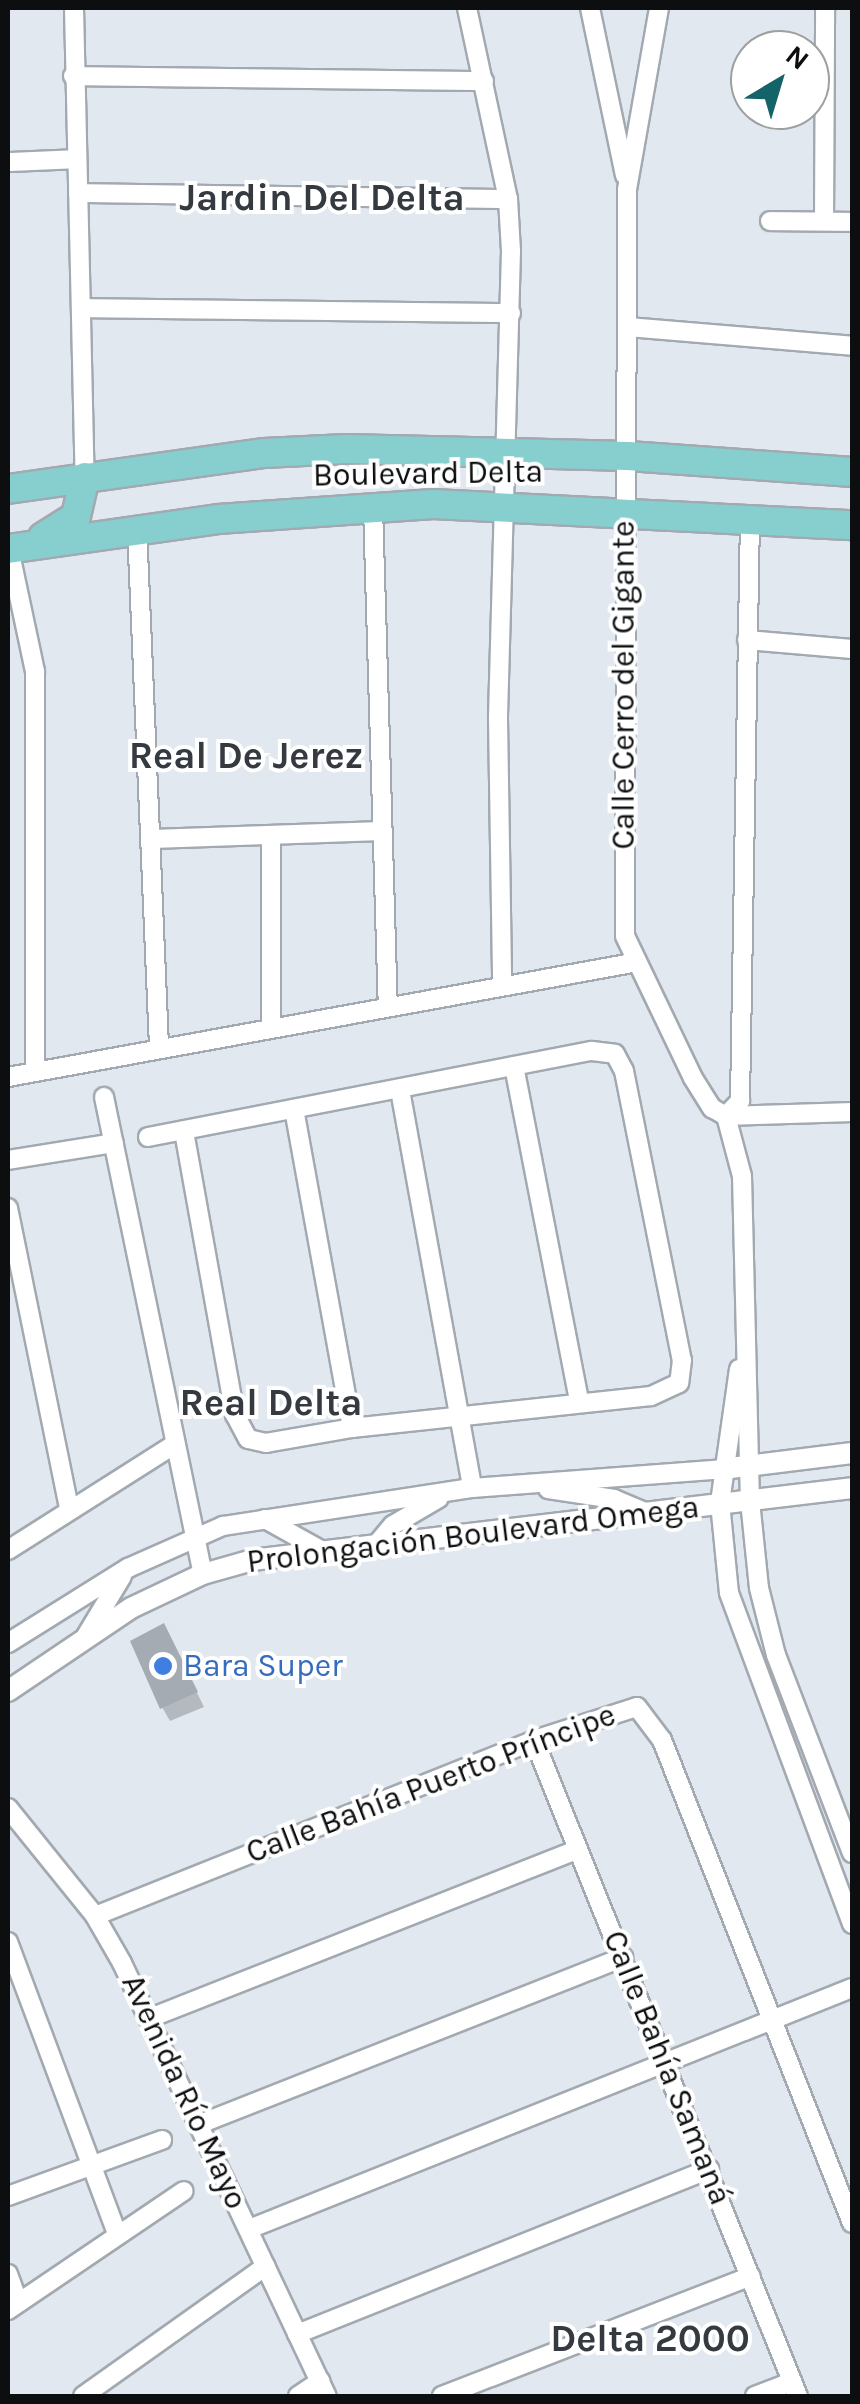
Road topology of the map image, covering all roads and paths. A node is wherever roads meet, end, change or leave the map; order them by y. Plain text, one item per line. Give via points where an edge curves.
1 (74, 8) edge
2 (467, 8) edge
3 (590, 8) edge
4 (658, 8) edge
5 (826, 8) edge
6 (74, 76) junction
7 (484, 81) junction
8 (76, 159) junction
9 (8, 162) edge
10 (627, 190) junction
11 (78, 193) junction
12 (508, 199) junction
13 (770, 221) dead end
14 (824, 221) junction
15 (852, 222) edge
16 (81, 308) junction
17 (510, 313) junction
18 (628, 327) junction
19 (852, 346) edge
20 (506, 450) junction
21 (628, 456) junction
22 (852, 472) edge
23 (84, 477) junction
24 (8, 489) edge
25 (501, 505) junction
26 (374, 507) junction
27 (624, 510) junction
28 (750, 517) junction
29 (852, 525) edge
30 (137, 528) junction
31 (15, 547) edge
32 (747, 640) junction
33 (852, 648) edge
34 (380, 831) junction
35 (271, 835) junction
36 (154, 839) junction
37 (632, 963) junction
38 (502, 984) junction
39 (388, 1005) junction
40 (271, 1024) junction
41 (158, 1046) junction
42 (514, 1066) junction
43 (34, 1072) junction
44 (8, 1077) edge
45 (400, 1090) junction
46 (104, 1097) dead end
47 (294, 1109) junction
48 (852, 1112) edge
49 (726, 1116) junction
50 (184, 1131) junction
51 (148, 1137) dead end
52 (114, 1143) junction
53 (8, 1160) edge
54 (8, 1208) edge
55 (13, 1269) edge
56 (745, 1333) junction
57 (579, 1401) junction
58 (463, 1414) junction
59 (352, 1428) junction
60 (175, 1444) junction
61 (852, 1453) edge
62 (749, 1465) junction
63 (722, 1469) junction
64 (526, 1484) junction
65 (472, 1488) junction
66 (852, 1488) edge
67 (452, 1492) junction
68 (750, 1500) junction
69 (720, 1504) junction
70 (69, 1508) junction
71 (644, 1512) junction
72 (261, 1518) junction
73 (8, 1526) edge
74 (194, 1536) junction
75 (14, 1545) edge
76 (376, 1545) junction
77 (321, 1550) junction
78 (128, 1568) junction
79 (202, 1574) junction
80 (86, 1636) junction
81 (8, 1643) edge
82 (8, 1691) edge
83 (534, 1740) junction
84 (8, 1808) edge
85 (578, 1849) junction
86 (852, 1853) edge
87 (95, 1916) junction
88 (852, 1924) edge
89 (8, 1942) edge
90 (623, 1957) junction
91 (852, 1988) edge
92 (150, 2018) junction
93 (772, 2020) junction
94 (666, 2064) junction
95 (200, 2124) junction
96 (162, 2140) dead end
97 (90, 2166) junction
98 (709, 2169) junction
99 (184, 2191) dead end
100 (8, 2196) edge
101 (852, 2223) edge
102 (249, 2229) junction
103 (116, 2231) junction
104 (266, 2266) junction
105 (8, 2274) edge
106 (751, 2276) junction
107 (13, 2306) edge
108 (297, 2334) junction
109 (323, 2389) edge
110 (795, 2389) edge
111 (83, 2396) edge
112 (298, 2396) edge
113 (442, 2396) edge
114 (755, 2396) edge

1 - 6 street
2 - 7 street
3 - 10 street
4 - 10 street, Calle Cerro del Gigante
5 - 14 street
6 - 7 street
6 - 8 street
7 - 12 street
8 - 9 street
8 - 11 street
10 - 18 street, Calle Cerro del Gigante
11 - 12 street
11 - 16 street
12 - 17 street
13 - 14 street
14 - 15 street
16 - 17 street
16 - 23 street
17 - 20 street
18 - 19 street
18 - 21 street, Calle Cerro del Gigante
20 - 21 main road, Boulevard Delta
20 - 23 main road, Boulevard Delta via 264,453
20 - 25 street
21 - 22 main road, Boulevard Delta
21 - 27 street, Calle Cerro del Gigante
23 - 24 main road, Boulevard Delta
23 - 31 main road via 76,516
25 - 26 main road, Boulevard Delta
25 - 27 main road, Boulevard Delta
25 - 38 street
26 - 30 main road, Boulevard Delta
26 - 34 street
27 - 28 main road, Boulevard Delta
27 - 37 street, Calle Cerro del Gigante via 624,902
28 - 29 main road, Boulevard Delta
28 - 32 street
30 - 31 main road, Boulevard Delta
30 - 36 street
31 - 43 street via 37,706
32 - 33 street
32 - 49 street via 740,1100
34 - 35 street
34 - 39 street
35 - 36 street
35 - 40 street
36 - 41 street
37 - 38 street
37 - 49 street, Calle Cerro del Gigante via 712,1108
38 - 39 street
39 - 40 street
40 - 41 street
41 - 43 street
42 - 45 street
42 - 57 street
42 - 57 street via 592,1051 615,1054 624,1071 682,1360 679,1383 662,1394
43 - 44 street
45 - 47 street
45 - 58 street
46 - 52 street
47 - 50 street
47 - 59 street
48 - 49 street
49 - 56 street, Calle Cerro del Gigante via 745,1206
50 - 51 street
50 - 59 street via 235,1415 248,1440 266,1444
52 - 53 street
52 - 60 street
54 - 55 street
55 - 70 street
56 - 62 street, Calle Cerro del Gigante
56 - 63 street, Calle Cerro del Gigante
57 - 58 street
58 - 59 street
58 - 65 street
60 - 70 street
60 - 74 street
61 - 62 street, Prolongación Boulevard Omega
62 - 63 street, Prolongación Boulevard Omega
62 - 68 street, Calle Cerro del Gigante
63 - 64 street, Prolongación Boulevard Omega
63 - 69 street, Calle Cerro del Gigante
64 - 65 street, Prolongación Boulevard Omega
64 - 71 street via 614,1499
65 - 67 street, Prolongación Boulevard Omega
66 - 68 street, Prolongación Boulevard Omega
67 - 72 street, Prolongación Boulevard Omega
67 - 76 street via 393,1525
68 - 69 street, Prolongación Boulevard Omega
68 - 86 street, Calle Cerro del Gigante via 765,1617
69 - 71 street, Prolongación Boulevard Omega
69 - 88 street, Calle Cerro del Gigante via 736,1622
70 - 75 street
71 - 76 street, Prolongación Boulevard Omega
72 - 74 street, Prolongación Boulevard Omega
72 - 77 street
73 - 75 street
74 - 78 street, Prolongación Boulevard Omega
74 - 79 street
76 - 77 street, Prolongación Boulevard Omega
77 - 79 street, Prolongación Boulevard Omega
78 - 80 street
78 - 81 street, Prolongación Boulevard Omega
79 - 80 street, Prolongación Boulevard Omega
80 - 82 street, Prolongación Boulevard Omega
83 - 85 street, Calle Bahía Samaná
83 - 87 street, Calle Bahía Puerto Príncipe
83 - 93 street, Calle Bahía Puerto Príncipe via 626,1707 646,1714
84 - 87 street, Avenida Río Mayo
85 - 90 street, Calle Bahía Samaná
85 - 92 street
87 - 92 street, Avenida Río Mayo
89 - 97 street
90 - 94 street, Calle Bahía Samaná
90 - 95 street
91 - 93 street
92 - 95 street, Avenida Río Mayo
93 - 94 street
93 - 101 street, Calle Bahía Puerto Príncipe
94 - 98 street, Calle Bahía Samaná
94 - 102 street
95 - 102 street, Avenida Río Mayo
96 - 97 street
97 - 100 street
97 - 103 street
98 - 106 street, Calle Bahía Samaná
98 - 108 street
99 - 103 street
102 - 104 street, Avenida Río Mayo
103 - 107 street
104 - 108 street, Avenida Río Mayo
104 - 111 street
105 - 107 street
106 - 110 street, Calle Bahía Samaná
106 - 113 street
108 - 109 street, Avenida Río Mayo
109 - 112 street
110 - 114 street

